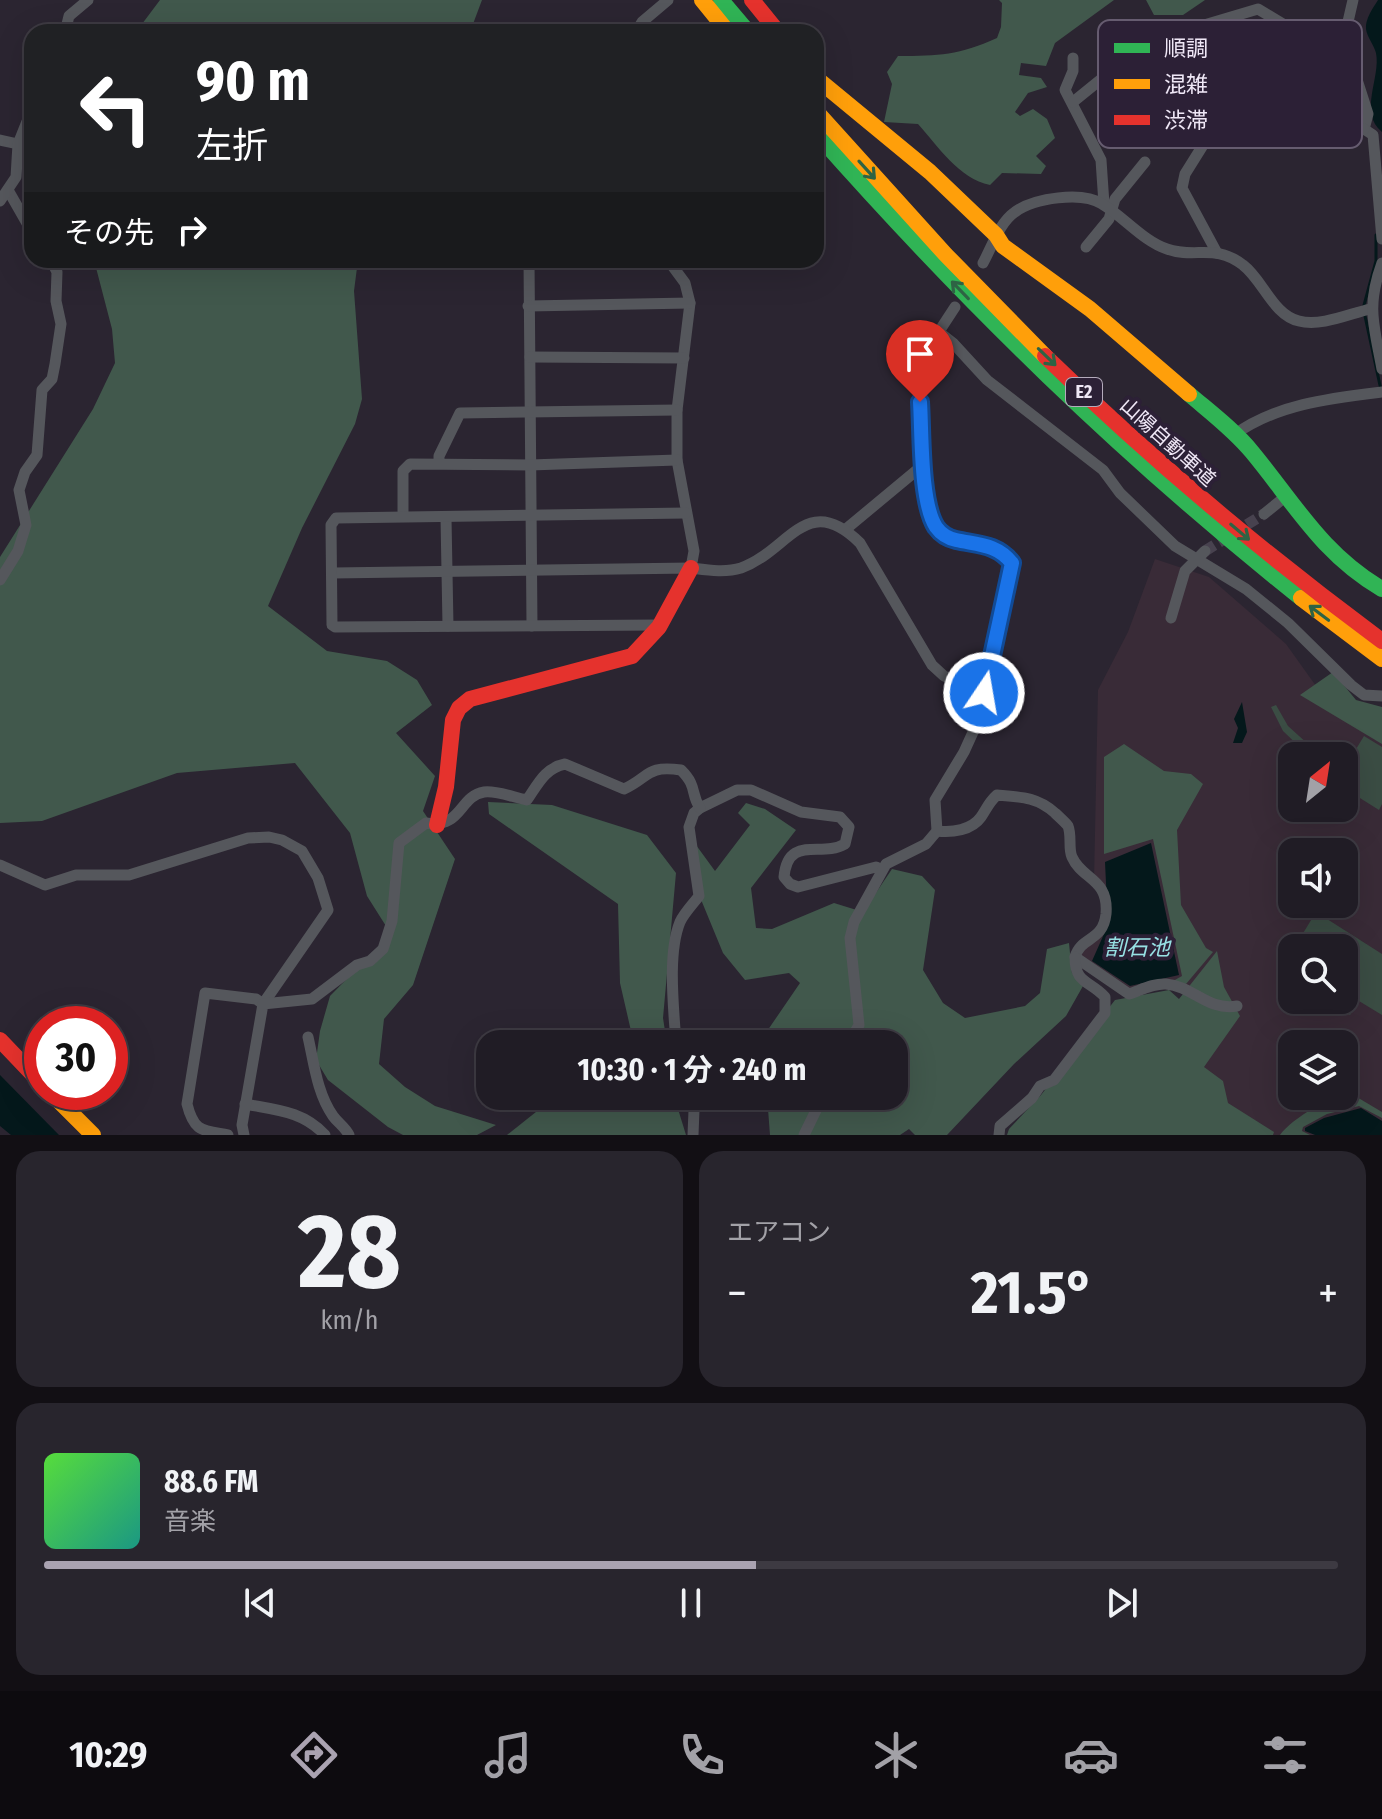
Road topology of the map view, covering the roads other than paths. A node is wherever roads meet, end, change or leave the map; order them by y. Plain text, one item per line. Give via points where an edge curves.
1 (88, 0) edge
2 (668, 0) edge
3 (702, 0) edge
4 (721, 0) edge
5 (752, 0) edge
6 (1353, 0) edge
7 (1221, 20) edge
8 (1276, 20) edge
9 (1347, 20) edge
10 (67, 24) edge
11 (641, 24) edge
12 (722, 24) edge
13 (741, 24) edge
14 (772, 24) edge
15 (1073, 58) dead end
16 (1098, 82) edge
17 (824, 85) edge
18 (1362, 97) edge
19 (1073, 102) junction
20 (824, 120) edge
21 (24, 129) edge
22 (1364, 129) joint
23 (0, 140) edge
24 (824, 142) edge
25 (18, 144) junction
26 (1201, 148) edge
27 (1145, 162) dead end
28 (1380, 162) edge
29 (8, 190) junction
30 (0, 201) edge
31 (1108, 207) junction
32 (24, 218) edge
33 (996, 235) junction
34 (1382, 239) edge
35 (1086, 247) dead end
36 (1217, 253) junction
37 (983, 263) dead end
38 (1382, 263) edge
39 (55, 268) edge
40 (529, 268) edge
41 (674, 268) edge
42 (690, 303) junction
43 (528, 306) junction
44 (955, 307) dead end
45 (1370, 309) junction
46 (939, 332) junction
47 (530, 357) junction
48 (684, 358) junction
49 (1382, 369) edge
50 (1382, 392) edge
51 (677, 410) junction
52 (530, 411) junction
53 (1234, 435) junction
54 (677, 460) junction
55 (439, 463) junction
56 (530, 465) junction
57 (923, 465) junction
58 (1285, 497) junction
59 (686, 513) junction
60 (1264, 514) tunnel mouth
61 (403, 516) junction
62 (530, 516) junction
63 (446, 518) junction
64 (846, 529) junction
65 (1205, 551) tunnel mouth
66 (1195, 560) junction
67 (691, 568) junction
68 (531, 571) junction
69 (448, 572) junction
70 (333, 573) junction
71 (0, 580) edge
72 (1382, 589) edge
73 (1171, 618) dead end
74 (659, 625) junction
75 (448, 626) junction
76 (532, 626) junction
77 (1382, 641) edge
78 (1382, 659) edge
79 (984, 693) junction
80 (1382, 696) edge
81 (700, 808) junction
82 (437, 825) junction
83 (937, 831) junction
84 (0, 865) edge
85 (882, 870) junction
86 (1075, 957) junction
87 (263, 1004) junction
88 (1237, 1006) dead end
89 (675, 1030) edge
90 (856, 1030) edge
91 (308, 1037) dead end
92 (0, 1040) edge
93 (24, 1065) edge
94 (245, 1104) junction
95 (68, 1110) edge
96 (694, 1110) edge
97 (816, 1110) edge
98 (349, 1132) edge
99 (93, 1135) edge
100 (228, 1135) edge
101 (244, 1135) edge
102 (325, 1135) edge
103 (693, 1135) edge
104 (804, 1135) edge
105 (999, 1135) edge

1 - 10 street
2 - 11 street
3 - 12 main road
4 - 13 main road
5 - 14 main road
6 - 9 street
7 - 8 street via 1258,9
15 - 19 street via 1065,90
16 - 19 street
17 - 33 main road
18 - 22 street via 1368,114
19 - 31 street via 1101,160
20 -> 77 main road, 山陽自動車道 / E2 via 930,238 1109,416 1281,565
21 - 25 street
22 - 28 street via 1373,135
23 - 25 street
78 -> 24 main road, 山陽自動車道 / E2 via 1221,535 1100,428 982,313
25 - 29 street via 16,177
26 - 36 street via 1182,188
27 - 31 street
28 - 34 street
29 - 30 street
29 - 32 street
31 - 33 street via 1089,196 1030,205 1013,213
31 - 35 street via 1109,219
31 - 36 street via 1170,251
33 - 37 street
33 - 53 main road
36 - 45 street via 1248,270 1294,320 1312,323
38 - 45 street
39 - 71 street via 61,324 55,364 52,379 42,390 37,455 19,490 26,525
40 - 43 street
41 - 42 street
42 - 43 street
42 - 48 street
43 - 47 street
44 - 46 street
45 - 49 street
46 - 57 street via 919,370
46 - 66 street via 987,380 1103,470 1160,533
47 - 48 street
47 - 52 street
48 - 51 street
50 - 53 street via 1315,400 1248,424
51 - 52 street
51 - 54 street
52 - 55 street via 460,413
52 - 56 street
53 - 58 main road
54 - 56 street
54 - 59 street
55 - 56 street
55 - 61 street via 410,464 403,471
56 - 62 street
57 - 64 street
57 - 79 street via 930,514 944,536 1002,551 1012,563
58 - 60 street
58 - 72 main road via 1337,558
59 - 62 street
59 - 67 street via 694,551
61 - 63 street
61 - 70 street via 336,518 331,525
62 - 63 street
62 - 68 street
63 - 69 street
64 - 67 street via 811,522 741,568
64 - 79 street via 860,543 932,665
65 - 66 street
66 - 73 street via 1185,571
66 - 80 street via 1246,589 1357,690
67 - 68 street
67 - 74 main road
68 - 69 street
68 - 76 street
69 - 70 street
69 - 75 street
70 - 75 street via 335,627
74 - 76 street
74 - 82 main road via 632,656 470,699 459,708
75 - 76 street
79 - 83 street via 975,729 938,792
81 - 82 street via 695,789 681,770 644,774 624,789 565,764 546,773 527,800 485,792 451,821
81 - 85 street via 737,790 751,790 801,812 845,820 845,844 804,849 785,864 784,877 798,887 876,867
81 - 89 street via 689,827 699,896 681,921 674,948
82 - 87 street via 426,823 399,843 392,921 383,949 312,999
83 - 85 street via 926,844
83 - 86 street via 952,833 977,823 997,795 1043,802 1067,825 1072,858 1104,893 1103,928
84 - 87 street via 45,885 76,875 129,875 248,838 269,837 295,845 318,878 328,910
85 - 90 street via 850,938
86 - 88 street via 1129,994 1162,983 1222,1008
86 - 105 street via 1078,976 1105,997 1105,1013 1054,1080 1040,1086 1000,1126
87 - 94 street
87 - 100 street via 205,993 187,1104 198,1129
91 - 98 street via 321,1094
92 - 93 main road
94 - 101 street
94 - 102 street via 296,1113
95 - 99 main road
96 - 103 street
97 - 104 street

